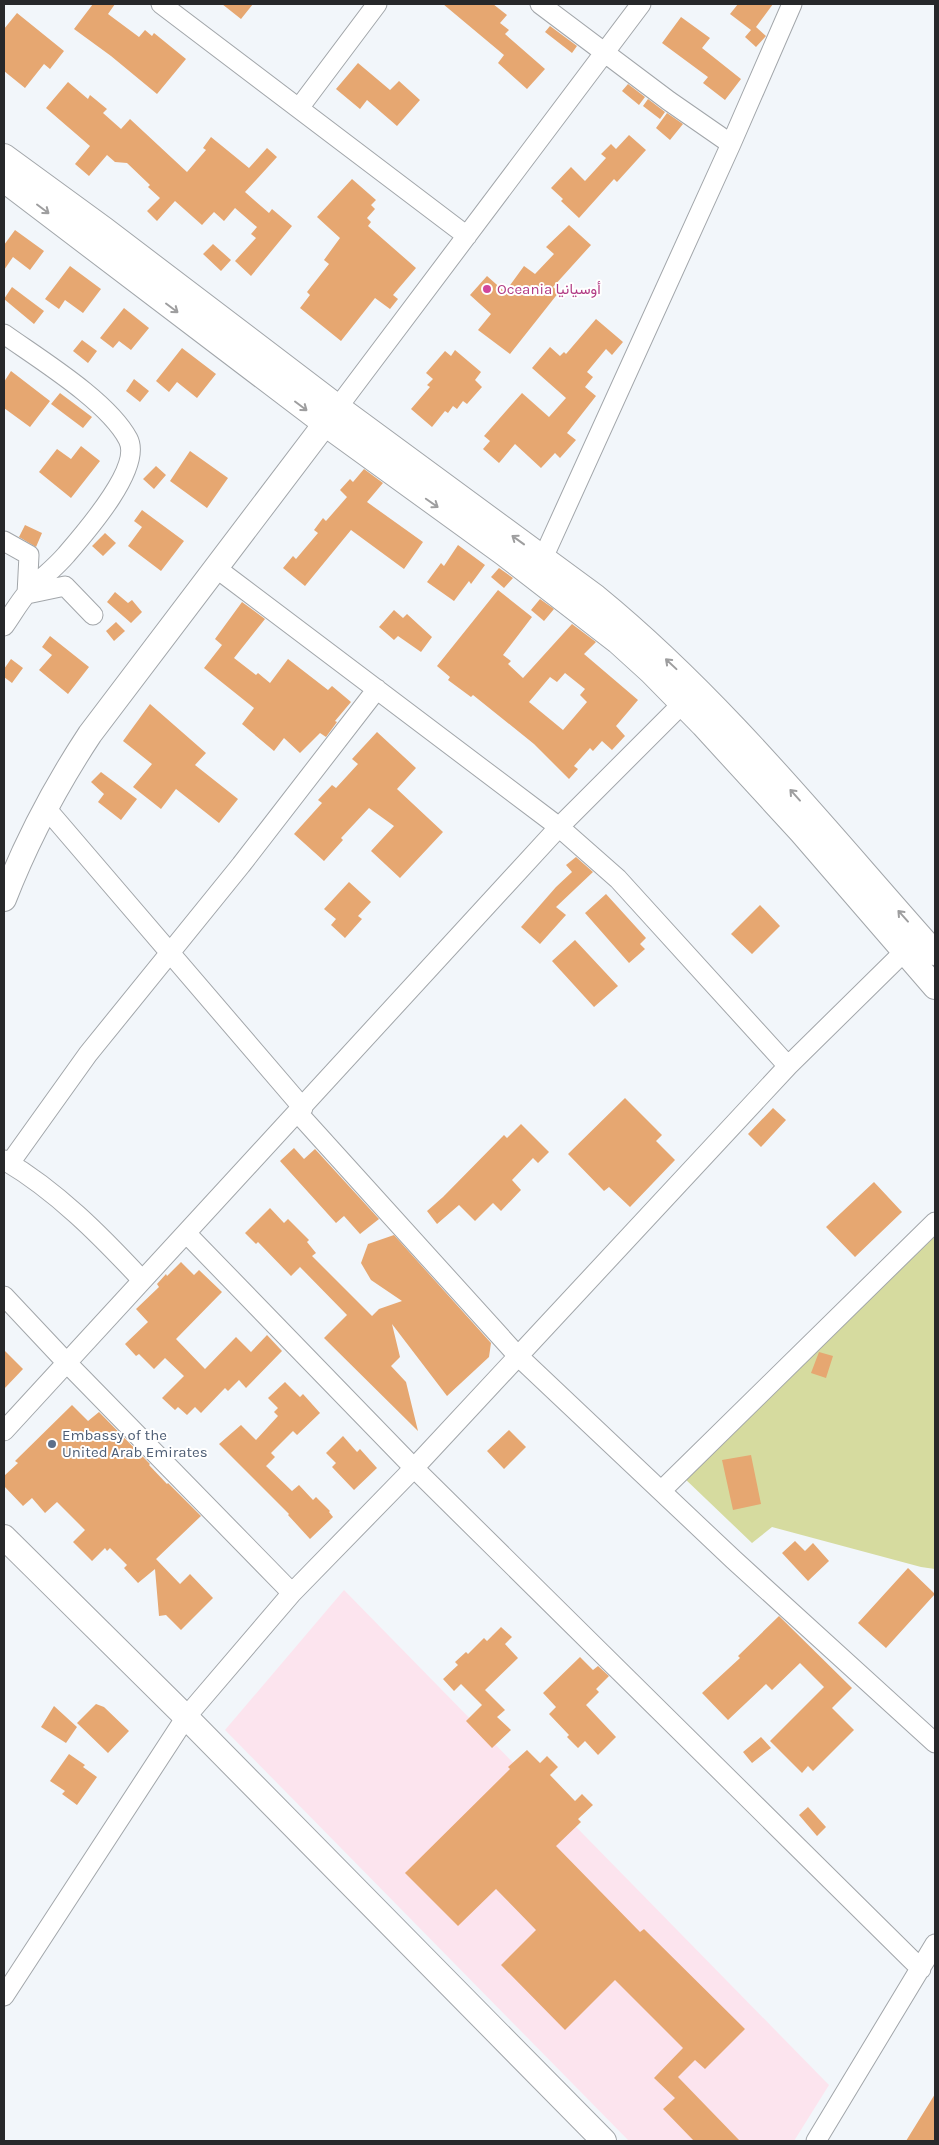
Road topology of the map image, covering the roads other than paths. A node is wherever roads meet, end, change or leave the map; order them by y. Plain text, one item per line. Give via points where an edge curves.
1 (161, 4) edge
2 (377, 4) edge
3 (540, 4) edge
4 (641, 4) edge
5 (792, 4) edge
6 (605, 52) junction
7 (298, 108) junction
8 (731, 144) junction
9 (10, 173) edge
10 (467, 236) junction
11 (4, 334) edge
12 (331, 416) junction
13 (4, 541) edge
14 (543, 558) junction
15 (216, 568) junction
16 (27, 594) junction
17 (93, 615) dead end
18 (4, 626) edge
19 (377, 689) junction
20 (690, 696) junction
21 (44, 807) junction
22 (559, 827) junction
23 (4, 899) edge
24 (912, 944) junction
25 (170, 952) junction
26 (935, 953) edge
27 (935, 987) edge
28 (788, 1066) junction
29 (301, 1110) junction
30 (7, 1162) edge
31 (935, 1222) edge
32 (186, 1233) junction
33 (142, 1280) junction
34 (4, 1296) edge
35 (517, 1356) junction
36 (67, 1363) junction
37 (4, 1431) edge
38 (414, 1468) junction
39 (661, 1491) junction
40 (4, 1537) edge
41 (292, 1593) junction
42 (186, 1717) junction
43 (935, 1744) edge
44 (935, 1944) edge
45 (921, 1969) junction
46 (4, 1996) edge
47 (604, 2141) edge
48 (816, 2141) edge

1 - 7 street
2 - 7 street
3 - 6 street
4 - 6 street
5 - 8 street
6 - 8 street
6 - 10 street
7 - 10 street
8 - 14 street
9 - 12 main road
10 - 12 street
11 - 16 street via 94,400 121,427 132,451 130,464 119,487 66,556
14 -> 12 main road
12 - 15 main road
12 -> 20 main road
13 - 16 street via 29,555
20 -> 14 main road via 632,627
15 - 19 street
15 - 21 main road via 90,734
16 - 17 street via 65,586
16 - 18 street
19 - 22 street
19 - 25 street via 311,777
20 - 22 street
20 - 24 main road
21 - 23 main road
21 - 25 street
22 - 28 street via 618,879
22 - 29 street
24 - 26 main road
24 - 27 main road
24 - 28 street
25 - 29 street
25 - 30 street
28 - 35 street
29 - 32 street
29 - 35 street
30 - 33 street via 58,1198 102,1237
31 - 39 street
32 - 33 street
32 - 38 street
33 - 36 street
34 - 36 street
35 - 38 street
35 - 39 street
36 - 37 street
36 - 41 street
38 - 41 street
38 - 45 street
39 - 43 street
40 - 42 main road
41 - 42 street
42 - 46 street
42 - 47 main road
44 - 45 street
45 - 48 street

